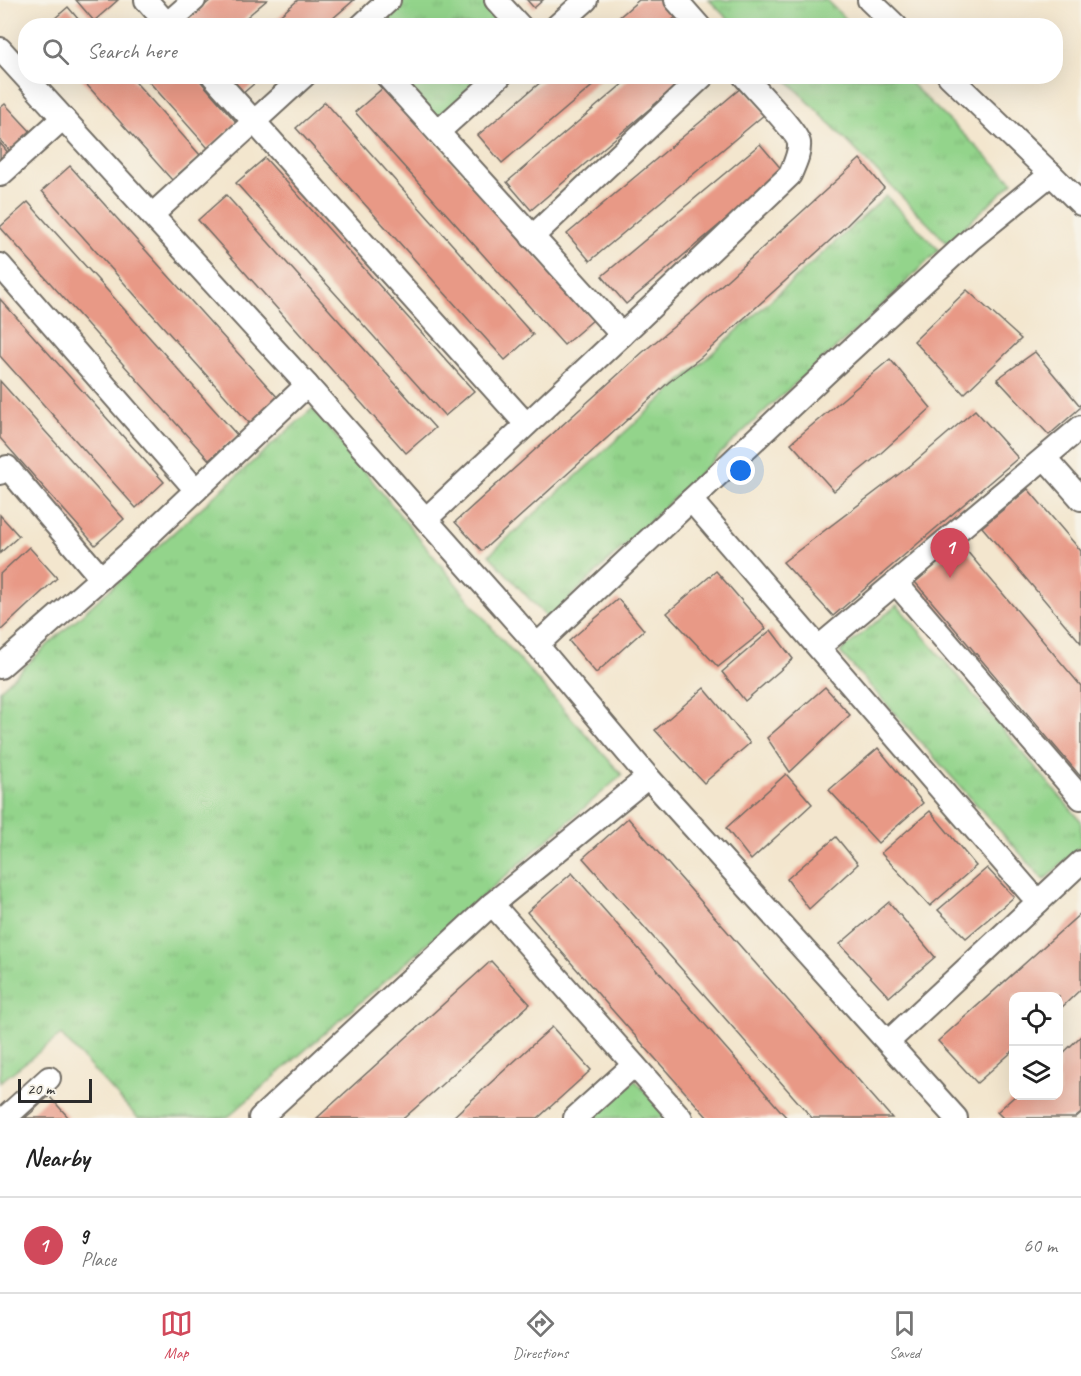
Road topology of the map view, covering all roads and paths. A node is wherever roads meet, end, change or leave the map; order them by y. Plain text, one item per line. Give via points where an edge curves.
1 (146, 0) edge
2 (194, 0) edge
3 (389, 0) edge
4 (496, 0) edge
5 (586, 0) edge
6 (676, 0) edge
7 (869, 0) edge
8 (162, 18) edge
9 (175, 18) edge
10 (370, 18) edge
11 (513, 18) edge
12 (566, 18) edge
13 (692, 18) edge
14 (888, 18) edge
15 (0, 49) edge
16 (18, 69) edge
17 (32, 84) edge
18 (220, 84) edge
19 (295, 84) edge
20 (394, 84) edge
21 (491, 84) edge
22 (694, 84) edge
23 (751, 84) edge
24 (957, 84) edge
25 (63, 118) junction
26 (253, 123) junction
27 (438, 132) junction
28 (1051, 174) junction
29 (0, 175) edge
30 (1081, 204) edge
31 (152, 215) junction
32 (532, 237) junction
33 (0, 265) edge
34 (622, 335) junction
35 (307, 385) junction
36 (526, 424) junction
37 (1081, 427) edge
38 (1045, 458) junction
39 (2, 467) edge
40 (196, 490) junction
41 (1081, 499) edge
42 (691, 500) junction
43 (426, 519) junction
44 (101, 578) junction
45 (896, 583) junction
46 (537, 645) junction
47 (819, 647) junction
48 (0, 667) edge
49 (648, 777) junction
50 (1081, 798) edge
51 (1081, 862) edge
52 (1038, 902) junction
53 (492, 904) junction
54 (888, 1042) junction
55 (634, 1065) junction
56 (49, 1078) dead end
57 (5, 1118) edge
58 (260, 1118) edge
59 (575, 1118) edge
60 (681, 1118) edge
61 (956, 1118) edge

1 - 8 street
2 - 9 street
3 - 10 street
4 - 11 street
5 - 12 street
6 - 13 street
7 - 14 street
15 - 16 street
17 - 25 street
18 - 26 street
19 - 26 street
20 - 27 street
21 - 27 street
22 - 32 street
23 - 34 street via 799,142 790,175
24 - 28 street
25 - 29 street
25 - 31 street
26 - 31 street
26 - 36 street
27 - 32 street
28 - 30 street
28 - 42 street via 970,239
31 - 35 street
32 - 34 street
33 - 40 street
34 - 36 street
35 - 40 street
35 - 43 street
36 - 43 street
37 - 38 street
38 - 41 street
38 - 45 street
39 - 44 street
40 - 44 street
42 - 46 street
42 - 47 street
43 - 46 street
44 - 48 street
45 - 47 street
45 - 50 street
46 - 49 street
47 - 52 street
49 - 53 street
49 - 54 street
51 - 52 street
52 - 54 street
53 - 55 street
53 - 58 street
54 - 61 street
55 - 59 street
55 - 60 street
56 - 57 street

